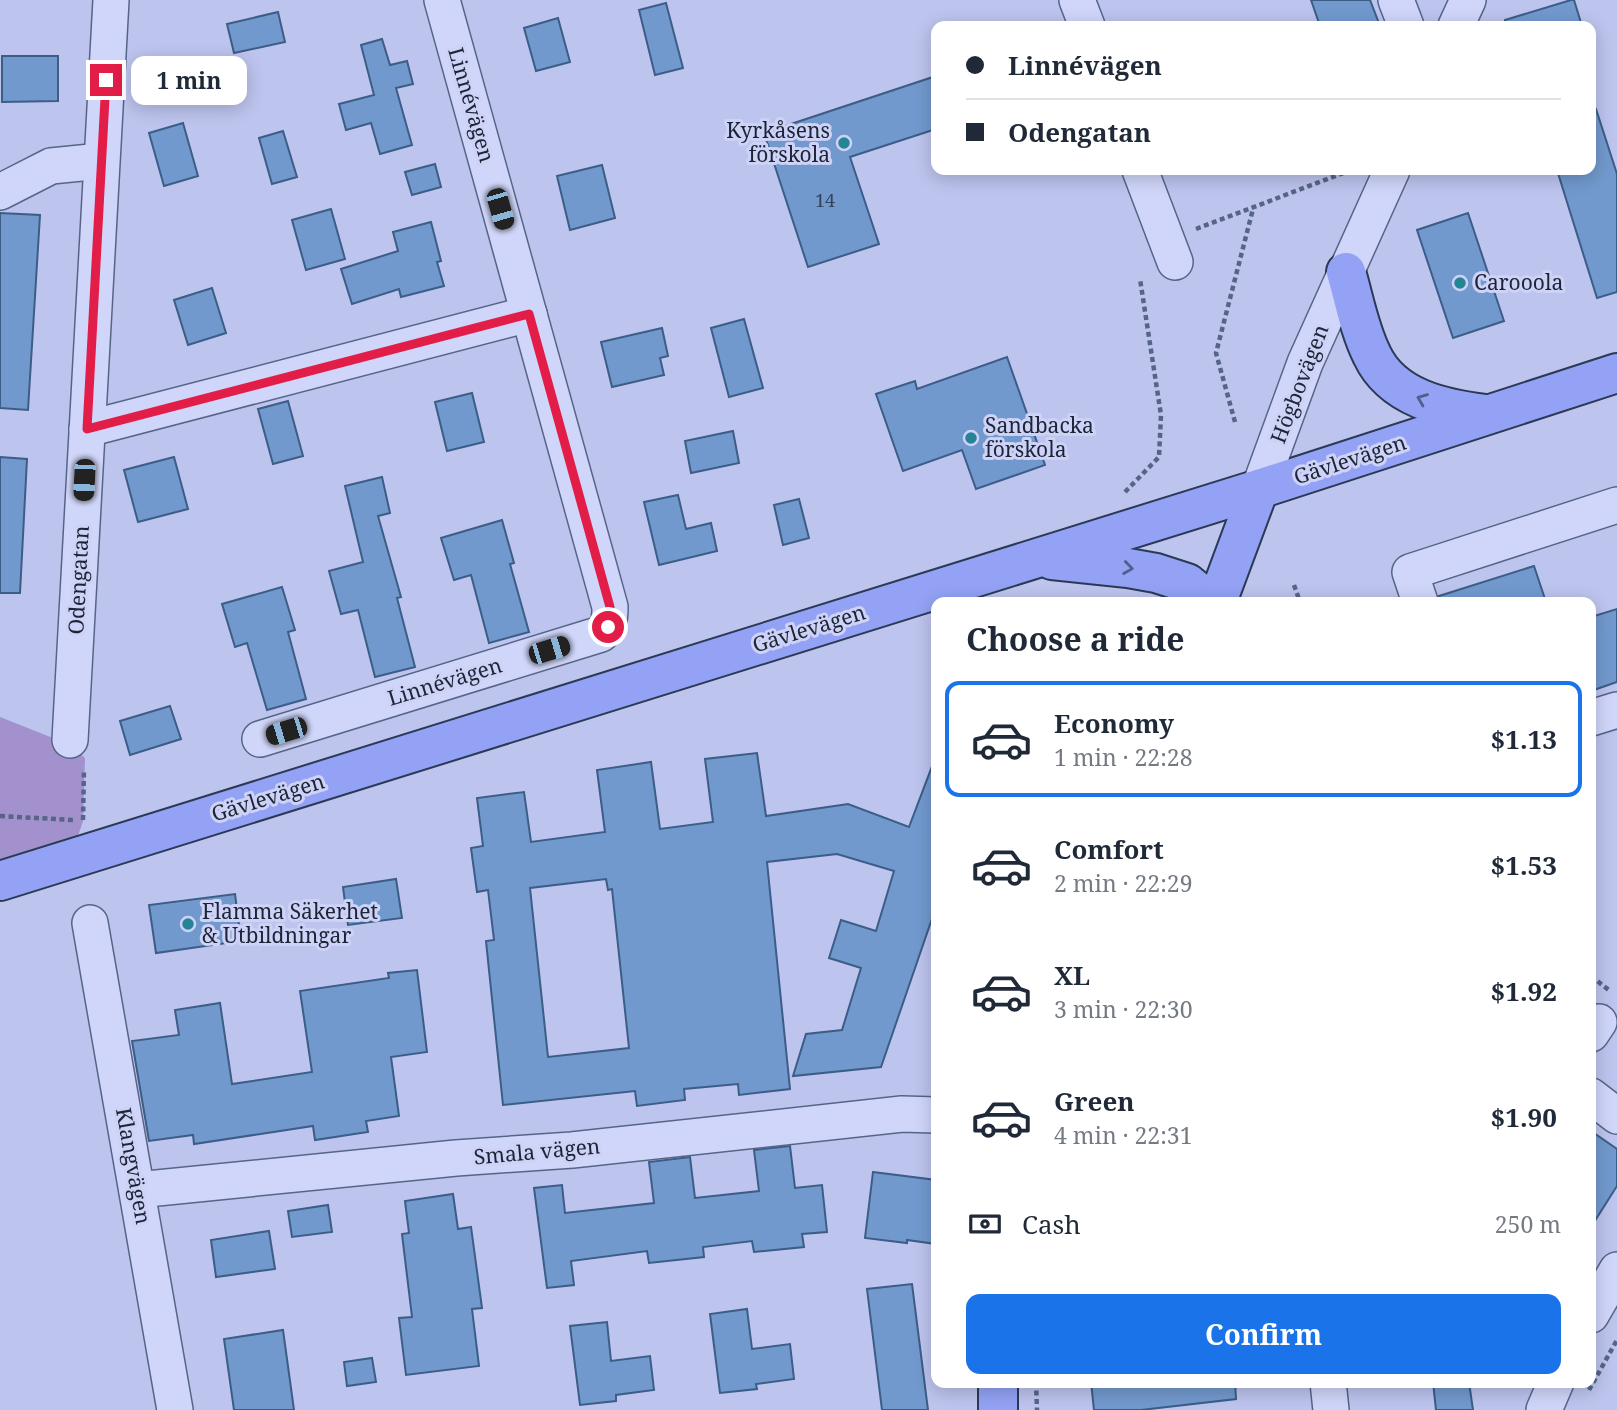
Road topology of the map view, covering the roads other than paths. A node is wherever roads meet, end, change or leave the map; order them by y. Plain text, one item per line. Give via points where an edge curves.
1 (111, 0) edge
2 (442, 0) edge
3 (1077, 0) edge
4 (1396, 0) edge
5 (1468, 0) edge
6 (1085, 21) edge
7 (1404, 21) edge
8 (1458, 21) edge
9 (101, 161) junction
10 (1142, 175) edge
11 (1390, 175) edge
12 (0, 192) edge
13 (1170, 249) road end
14 (1346, 272) junction
15 (529, 314) junction
16 (1617, 373) edge
17 (1488, 415) junction
18 (87, 429) junction
19 (1259, 489) junction
20 (1617, 505) edge
21 (1036, 559) junction
22 (1204, 597) edge
23 (1219, 597) edge
24 (1418, 597) edge
25 (1617, 710) edge
26 (1596, 716) edge
27 (260, 739) dead end
28 (70, 740) road end
29 (0, 881) edge
30 (90, 923) dead end
31 (1596, 1100) edge
32 (931, 1115) edge
33 (1617, 1116) edge
34 (137, 1190) junction
35 (1617, 1270) edge
36 (1596, 1306) edge
37 (998, 1388) edge
38 (1329, 1388) edge
39 (1571, 1390) edge
40 (176, 1410) edge
41 (998, 1410) edge
42 (1331, 1410) edge
43 (1544, 1410) edge

1 - 9 street, Odengatan
2 - 15 street, Linnévägen
3 - 6 street
4 - 7 street
5 - 8 street
9 - 12 street via 51,166
9 - 18 street, Odengatan
10 - 13 street
11 - 14 street, Högbovägen
17 -> 14 main road via 1425,400 1401,390 1384,374 1372,355
14 - 19 street, Högbovägen via 1305,363
15 - 18 street
15 - 27 street, Linnévägen via 610,607 608,627 601,634
16 - 17 main road, Gävlevägen
17 - 19 main road, Gävlevägen
18 - 28 street, Odengatan
19 - 21 main road, Gävlevägen
19 - 23 main road, Högbovägen
20 - 24 street via 1410,572
21 -> 22 main road via 1156,573 1187,583
21 - 29 main road, Gävlevägen
25 - 26 street
30 - 34 street, Klangvägen
31 - 33 street
32 - 34 street, Smala vägen via 902,1114
34 - 40 street, Klangvägen
35 - 36 street
37 - 41 main road
38 - 42 street
39 - 43 street

